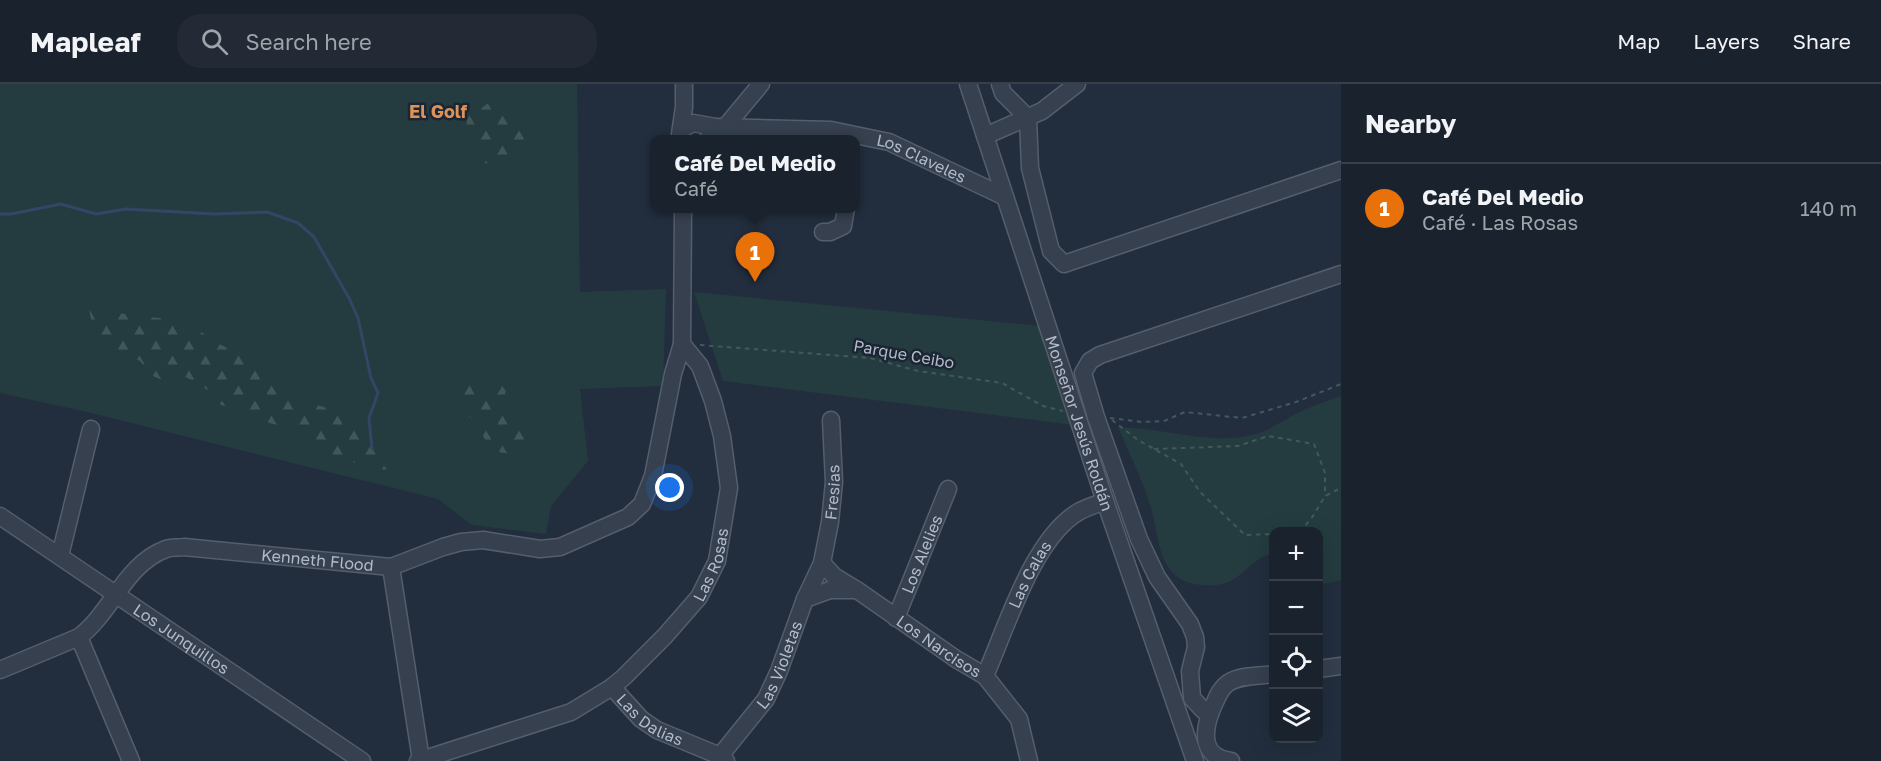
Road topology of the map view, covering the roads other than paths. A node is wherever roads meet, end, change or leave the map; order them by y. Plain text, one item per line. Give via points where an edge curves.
1 (684, 84) edge
2 (760, 84) edge
3 (968, 84) edge
4 (1000, 84) edge
5 (1077, 84) edge
6 (743, 105) junction
7 (1028, 118) junction
8 (726, 126) junction
9 (748, 127) junction
10 (686, 131) edge
11 (705, 135) edge
12 (713, 135) edge
13 (847, 135) edge
14 (985, 136) junction
15 (860, 138) edge
16 (1341, 170) edge
17 (1005, 197) junction
18 (683, 213) edge
19 (845, 213) edge
20 (823, 232) dead end
21 (1341, 274) edge
22 (682, 344) junction
23 (1078, 416) junction
24 (1096, 417) junction
25 (831, 420) dead end
26 (92, 429) dead end
27 (948, 489) dead end
28 (1105, 501) junction
29 (0, 516) edge
30 (60, 555) junction
31 (822, 563) junction
32 (391, 567) junction
33 (857, 590) junction
34 (116, 595) junction
35 (805, 599) junction
36 (896, 618) junction
37 (80, 637) junction
38 (1341, 666) edge
39 (1323, 668) edge
40 (0, 670) edge
41 (1269, 675) edge
42 (985, 676) junction
43 (612, 687) junction
44 (1210, 714) junction
45 (723, 759) edge
46 (419, 760) edge
47 (131, 761) edge
48 (362, 761) edge
49 (1029, 761) edge
50 (1195, 761) edge
51 (1231, 761) edge

1 - 10 street
2 - 6 street
3 - 14 street, Monseñor Jesús Roldán
4 - 7 street via 1003,93
5 - 7 street
6 - 8 street
6 - 9 street via 742,117
7 - 14 street
7 - 16 street via 1030,168 1051,251 1064,264
8 - 9 street, Los Claveles
8 - 10 street, Los Claveles
8 - 12 street
9 - 13 street, Los Claveles via 831,130
10 - 11 street via 704,129
14 - 17 street, Monseñor Jesús Roldán
15 - 17 street, Los Claveles via 889,142
17 - 23 street, Monseñor Jesús Roldán
18 - 22 street
19 - 20 street via 843,226
21 - 24 street via 1100,355 1090,361 1083,373
22 - 32 street, Kenneth Flood via 653,476 642,504 628,517 560,547 540,549 483,540 461,542
22 - 43 street, Las Rosas via 700,366 722,436 729,488 717,561 699,597
23 - 24 street
23 - 28 street, Monseñor Jesús Roldán
24 - 44 street via 1139,539 1157,577 1195,637 1197,647 1190,671 1192,698
25 - 31 street, Fresias via 834,483
26 - 30 street
27 - 36 street, Los Alelies
28 - 42 street, Las Calas via 1078,512 1061,526 1030,568
28 - 50 street, Monseñor Jesús Roldán
29 - 30 street, Los Junquillos
30 - 34 street, Los Junquillos
31 - 33 street, Los Narcisos
31 - 35 street, Las Violetas
32 - 34 street, Kenneth Flood via 184,547 166,549 147,559
32 - 46 street
33 - 35 street via 830,590
33 - 36 street, Los Narcisos
34 - 37 street, Kenneth Flood
34 - 48 street, Los Junquillos
35 - 45 street, Las Violetas via 766,699
36 - 42 street, Los Narcisos
37 - 40 street, Kenneth Flood
37 - 47 street
38 - 39 street
41 - 44 street via 1227,683
42 - 49 street, Los Narcisos via 1019,719
43 - 45 street, Las Dalias via 641,719 657,730
43 - 46 street, Las Rosas via 571,712
44 - 51 street via 1205,738 1208,748 1221,760

